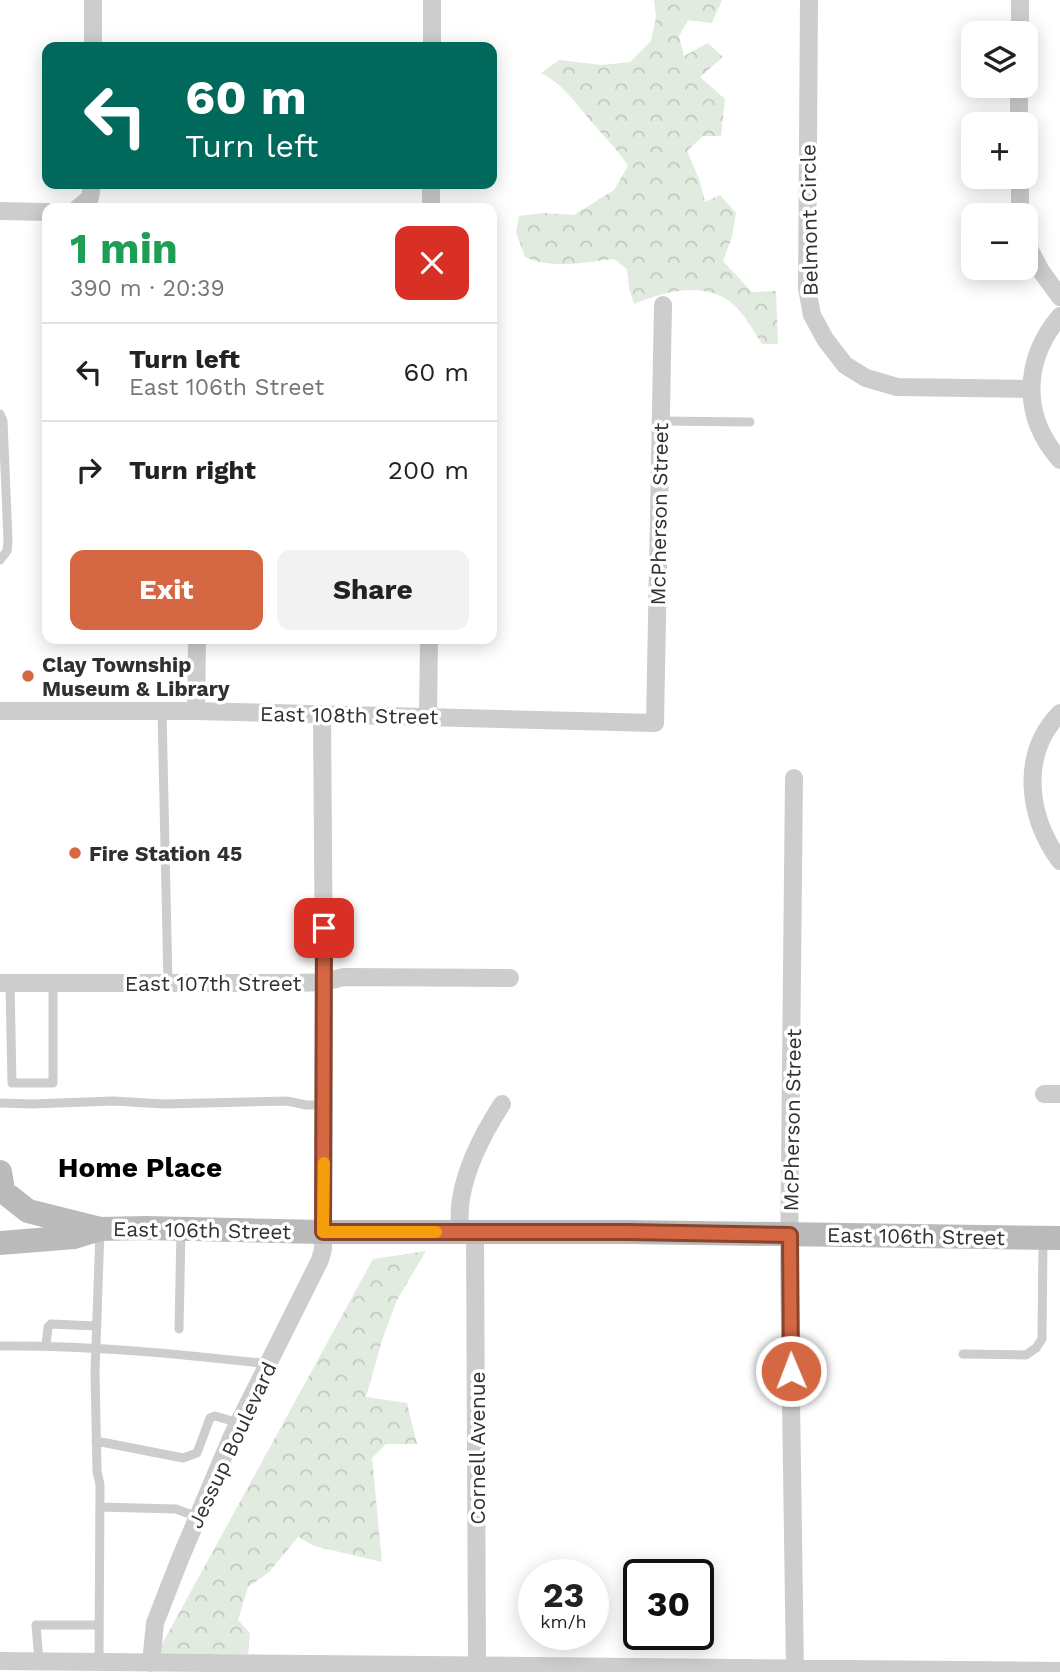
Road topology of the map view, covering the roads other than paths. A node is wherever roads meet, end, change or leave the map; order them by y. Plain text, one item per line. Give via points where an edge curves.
1 (93, 0) edge
2 (432, 0) edge
3 (809, 0) edge
4 (1020, 0) edge
5 (1020, 21) edge
6 (93, 42) edge
7 (432, 42) edge
8 (0, 211) edge
9 (42, 212) edge
10 (1038, 265) edge
11 (1060, 297) edge
12 (663, 305) dead end
13 (1060, 316) edge
14 (1030, 388) junction
15 (0, 414) edge
16 (660, 421) junction
17 (750, 422) dead end
18 (1060, 460) edge
19 (3, 467) edge
20 (3, 495) edge
21 (0, 560) edge
22 (197, 644) edge
23 (429, 644) edge
24 (0, 711) edge
25 (162, 711) junction
26 (195, 711) junction
27 (1060, 712) edge
28 (322, 714) junction
29 (428, 716) junction
30 (655, 723) joint
31 (794, 778) dead end
32 (1060, 861) edge
33 (510, 978) dead end
34 (324, 982) junction
35 (5, 983) edge
36 (53, 983) junction
37 (168, 983) junction
38 (0, 1103) edge
39 (502, 1104) dead end
40 (324, 1105) junction
41 (3, 1184) edge
42 (100, 1229) junction
43 (181, 1229) junction
44 (323, 1232) junction
45 (467, 1232) junction
46 (790, 1235) junction
47 (1051, 1238) edge
48 (0, 1240) edge
49 (97, 1326) junction
50 (179, 1329) dead end
51 (46, 1345) junction
52 (0, 1346) edge
53 (96, 1348) junction
54 (963, 1354) dead end
55 (269, 1364) junction
56 (239, 1423) junction
57 (96, 1441) junction
58 (100, 1507) junction
59 (198, 1517) junction
60 (99, 1625) junction
61 (0, 1661) edge
62 (39, 1661) junction
63 (99, 1662) junction
64 (151, 1663) junction
65 (477, 1664) junction
66 (214, 1668) edge
67 (370, 1668) edge
68 (579, 1669) edge
69 (794, 1670) edge
70 (1060, 1671) edge

1 - 6 street
2 - 7 street
3 - 14 street, Belmont Circle via 807,288 812,315 824,339 856,372 897,387
4 - 5 street
8 - 9 street
10 - 11 street
12 - 16 street, McPherson Street
13 - 14 street via 1036,355
14 - 18 street via 1037,423
15 - 19 lane
16 - 17 lane
16 - 30 street, McPherson Street
19 - 20 lane
20 - 21 lane via 8,541
22 - 26 street
23 - 29 street
24 - 25 street, East 108th Street
25 - 26 street, East 108th Street
25 - 37 lane
26 - 28 street, East 108th Street
27 - 32 street via 1040,743 1032,786 1039,825
28 - 29 street, East 108th Street
28 - 34 street, Jessup Boulevard
29 - 30 street, East 108th Street
31 - 46 street, McPherson Street
33 - 34 street, East 107th Street via 344,977
34 - 37 street, East 107th Street
34 - 40 street, Jessup Boulevard
35 - 36 street, East 107th Street
35 - 36 lane via 12,1083 53,1083
36 - 37 street, East 107th Street
38 - 40 lane via 287,1101
39 - 45 street via 481,1140 460,1201
40 - 44 street, Jessup Boulevard
41 - 42 street, East 106th Street via 28,1211
41 - 48 street via 10,1218
42 - 43 street, East 106th Street
42 - 48 street, East 106th Street via 74,1237
42 - 49 lane
43 - 44 street, East 106th Street
43 - 50 lane
44 - 45 street, East 106th Street
44 - 55 street, Jessup Boulevard via 320,1260
45 - 46 street, East 106th Street
45 - 65 street, Cornell Avenue
46 - 47 street, East 106th Street
46 - 69 street, McPherson Street
47 - 54 lane via 1042,1339 1036,1349 1026,1355
49 - 51 lane via 51,1324
49 - 53 lane
51 - 52 lane
51 - 53 lane
53 - 55 lane
53 - 57 lane
55 - 56 street, Jessup Boulevard
56 - 57 lane via 210,1418 197,1453 183,1458
56 - 59 street, Jessup Boulevard
57 - 58 lane
58 - 59 lane via 176,1509
58 - 60 lane
59 - 64 street, Jessup Boulevard via 155,1623
60 - 62 lane via 36,1625
60 - 63 lane
61 - 62 street
62 - 63 street
63 - 64 street
64 - 66 street
65 - 67 street
65 - 68 street
66 - 67 street
68 - 69 street
69 - 70 street

